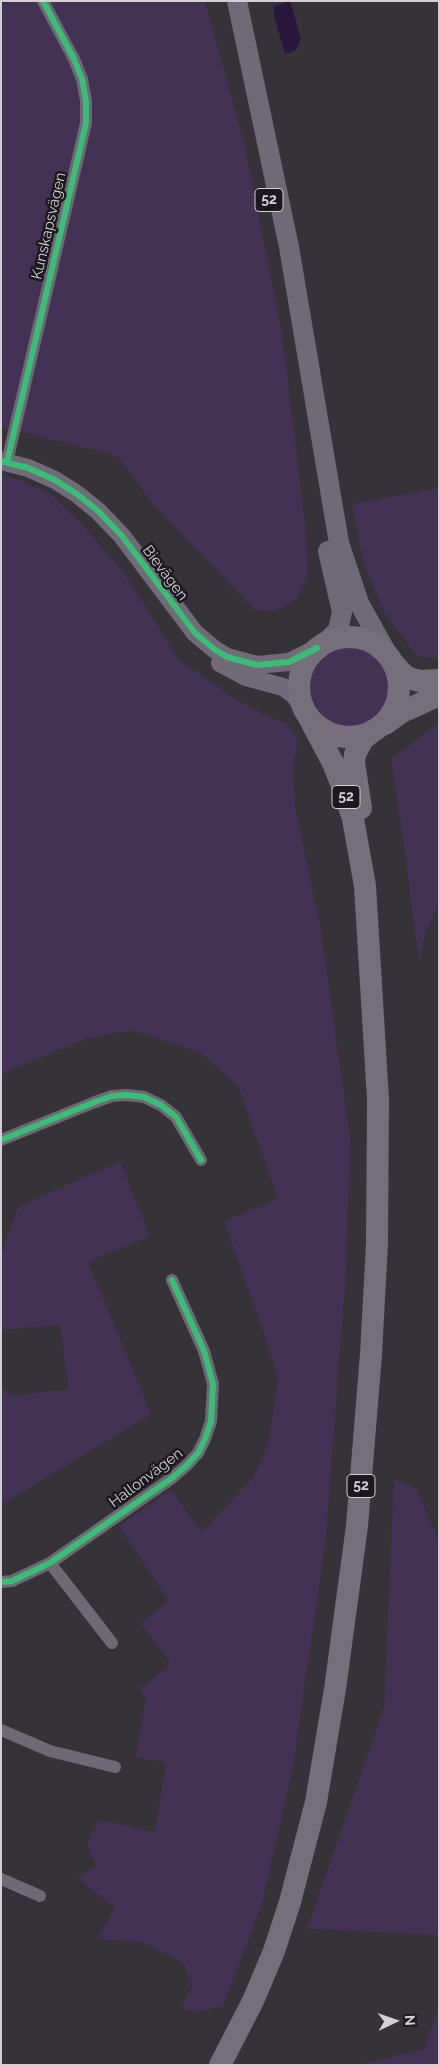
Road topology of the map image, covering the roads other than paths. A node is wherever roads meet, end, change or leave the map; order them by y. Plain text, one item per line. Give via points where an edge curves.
1 (43, 1) edge
2 (226, 1) edge
3 (237, 1) edge
4 (4, 461) edge
5 (201, 639) junction
6 (321, 645) junction
7 (391, 660) junction
8 (439, 680) edge
9 (439, 695) edge
10 (305, 710) junction
11 (376, 729) junction
12 (365, 886) junction
13 (1, 1140) edge
14 (201, 1160) dead end
15 (172, 1280) dead end
16 (50, 1563) junction
17 (1, 1582) edge
18 (112, 1643) dead end
19 (1, 1730) edge
20 (115, 1766) dead end
21 (1, 1878) edge
22 (40, 1896) dead end
23 (220, 2065) edge

1 - 4 street, Kunskapsvägen via 78,69 85,90 86,118
2 - 6 main road, 52 via 278,242 325,534 341,602 338,630
3 - 7 main road, 52 via 290,247 339,543 359,603
4 - 5 street, Bievägen via 55,480 98,511 122,536
5 - 6 street, Bievägen via 227,657 258,665 288,662
5 - 10 street, Bievägen via 208,652 225,667 246,677 283,687
6 - 7 highway via 341,637 359,637 375,644
6 - 10 highway, 52 via 306,660 300,676 299,691
7 - 8 highway via 412,679
7 - 11 highway, 52 via 399,680 398,698 391,714
9 - 11 highway via 402,712
10 - 11 highway via 319,727 337,736 354,737
10 - 12 highway, 52 via 344,791 353,819
11 - 12 highway, 52 via 358,746 354,763 368,867
12 - 23 highway, 52 via 378,1099 372,1345 357,1526 325,1755 305,1850 274,1951
13 - 14 street via 95,1102 127,1094 161,1104 176,1117
15 - 16 street, Hallonvägen via 210,1369 214,1402 205,1439 198,1452 172,1478
16 - 17 street, Hallonvägen via 12,1581
16 - 18 street
19 - 20 street via 50,1751
21 - 22 street

